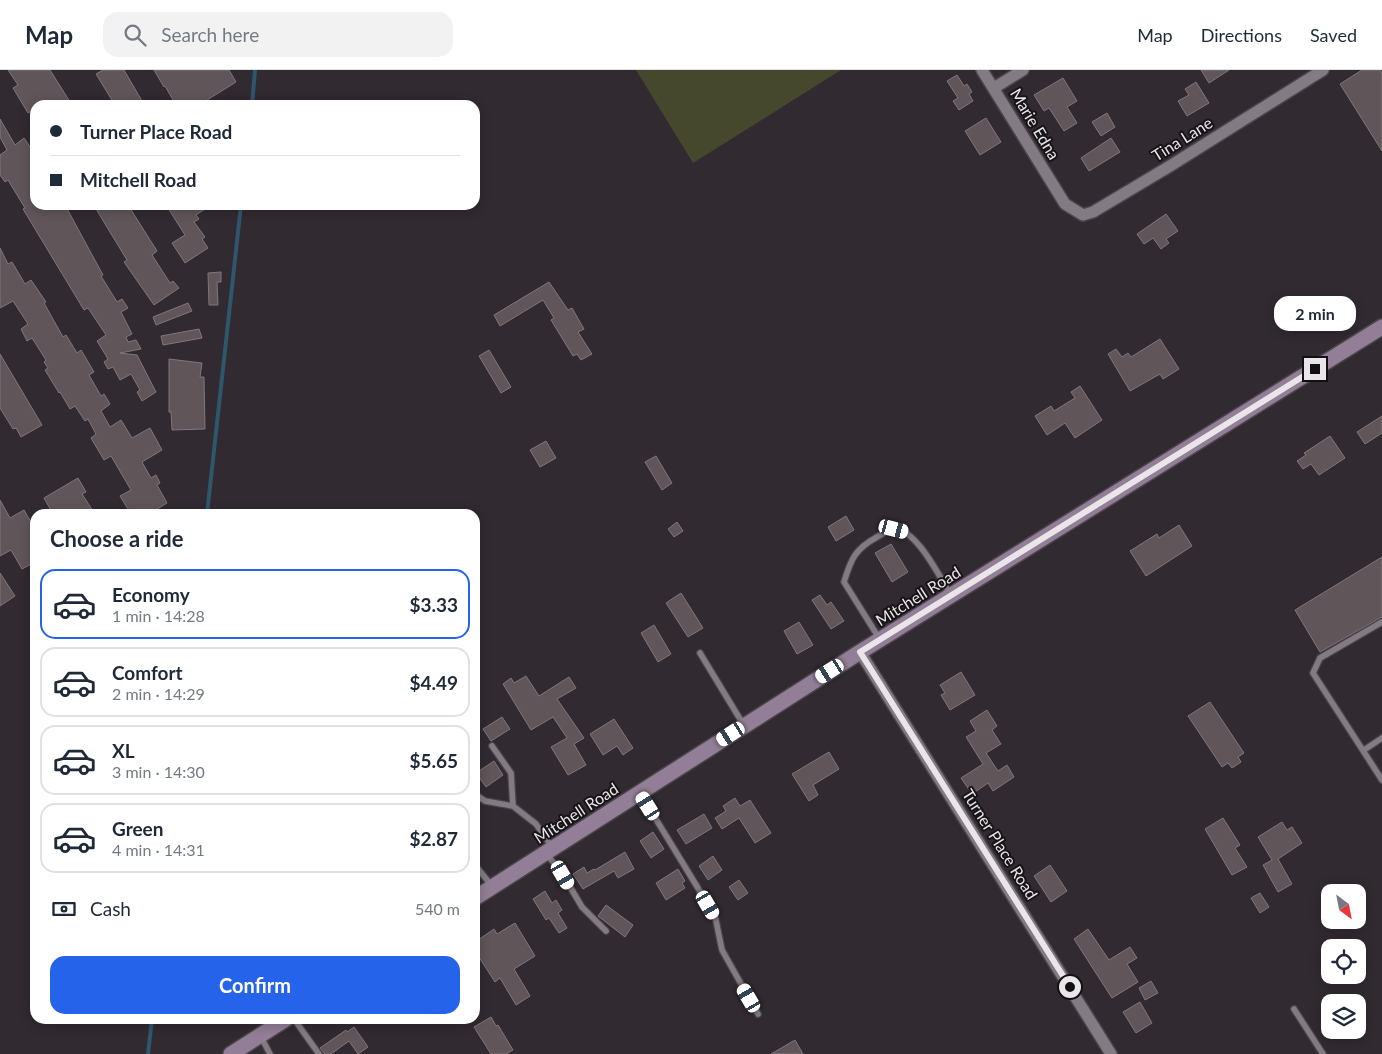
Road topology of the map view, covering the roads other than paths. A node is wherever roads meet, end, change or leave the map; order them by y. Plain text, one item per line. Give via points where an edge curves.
1 (982, 70) edge
2 (1023, 70) edge
3 (1323, 70) edge
4 (994, 88) junction
5 (1059, 195) joint
6 (1382, 327) edge
7 (951, 595) junction
8 (1382, 622) edge
9 (881, 639) junction
10 (860, 652) junction
11 (700, 653) dead end
12 (744, 726) junction
13 (1382, 738) edge
14 (492, 746) dead end
15 (1364, 750) junction
16 (1382, 780) edge
17 (640, 793) junction
18 (480, 798) edge
19 (513, 806) junction
20 (549, 851) junction
21 (480, 871) edge
22 (493, 887) junction
23 (480, 895) edge
24 (606, 931) dead end
25 (1294, 1009) dead end
26 (758, 1014) dead end
27 (278, 1024) edge
28 (298, 1024) edge
29 (260, 1036) junction
30 (231, 1054) edge
31 (270, 1054) edge
32 (319, 1054) edge
33 (1111, 1054) edge
34 (1324, 1054) edge

1 - 4 street, Marie Edna
2 - 4 street
3 - 5 street, Tina Lane via 1093,212 1083,215 1065,204
4 - 5 street, Marie Edna
6 - 7 street, Mitchell Road
7 - 9 street, Mitchell Road
7 - 9 lane via 920,546 905,532 894,529 867,542 851,560 844,582
8 - 15 lane via 1320,658 1313,673
9 - 10 street, Mitchell Road
10 - 12 street, Mitchell Road
10 - 33 street, Turner Place Road
11 - 12 lane
12 - 17 street, Mitchell Road
13 - 15 lane
14 - 19 lane via 511,773
15 - 16 lane
17 - 20 street, Mitchell Road
17 - 26 lane via 715,916 722,950
18 - 19 lane
19 - 20 lane via 536,824
20 - 22 street, Mitchell Road
20 - 24 lane via 582,907
21 - 22 lane
22 - 23 street, Mitchell Road
25 - 34 lane
27 - 29 street
28 - 32 lane
29 - 30 street
29 - 31 lane

